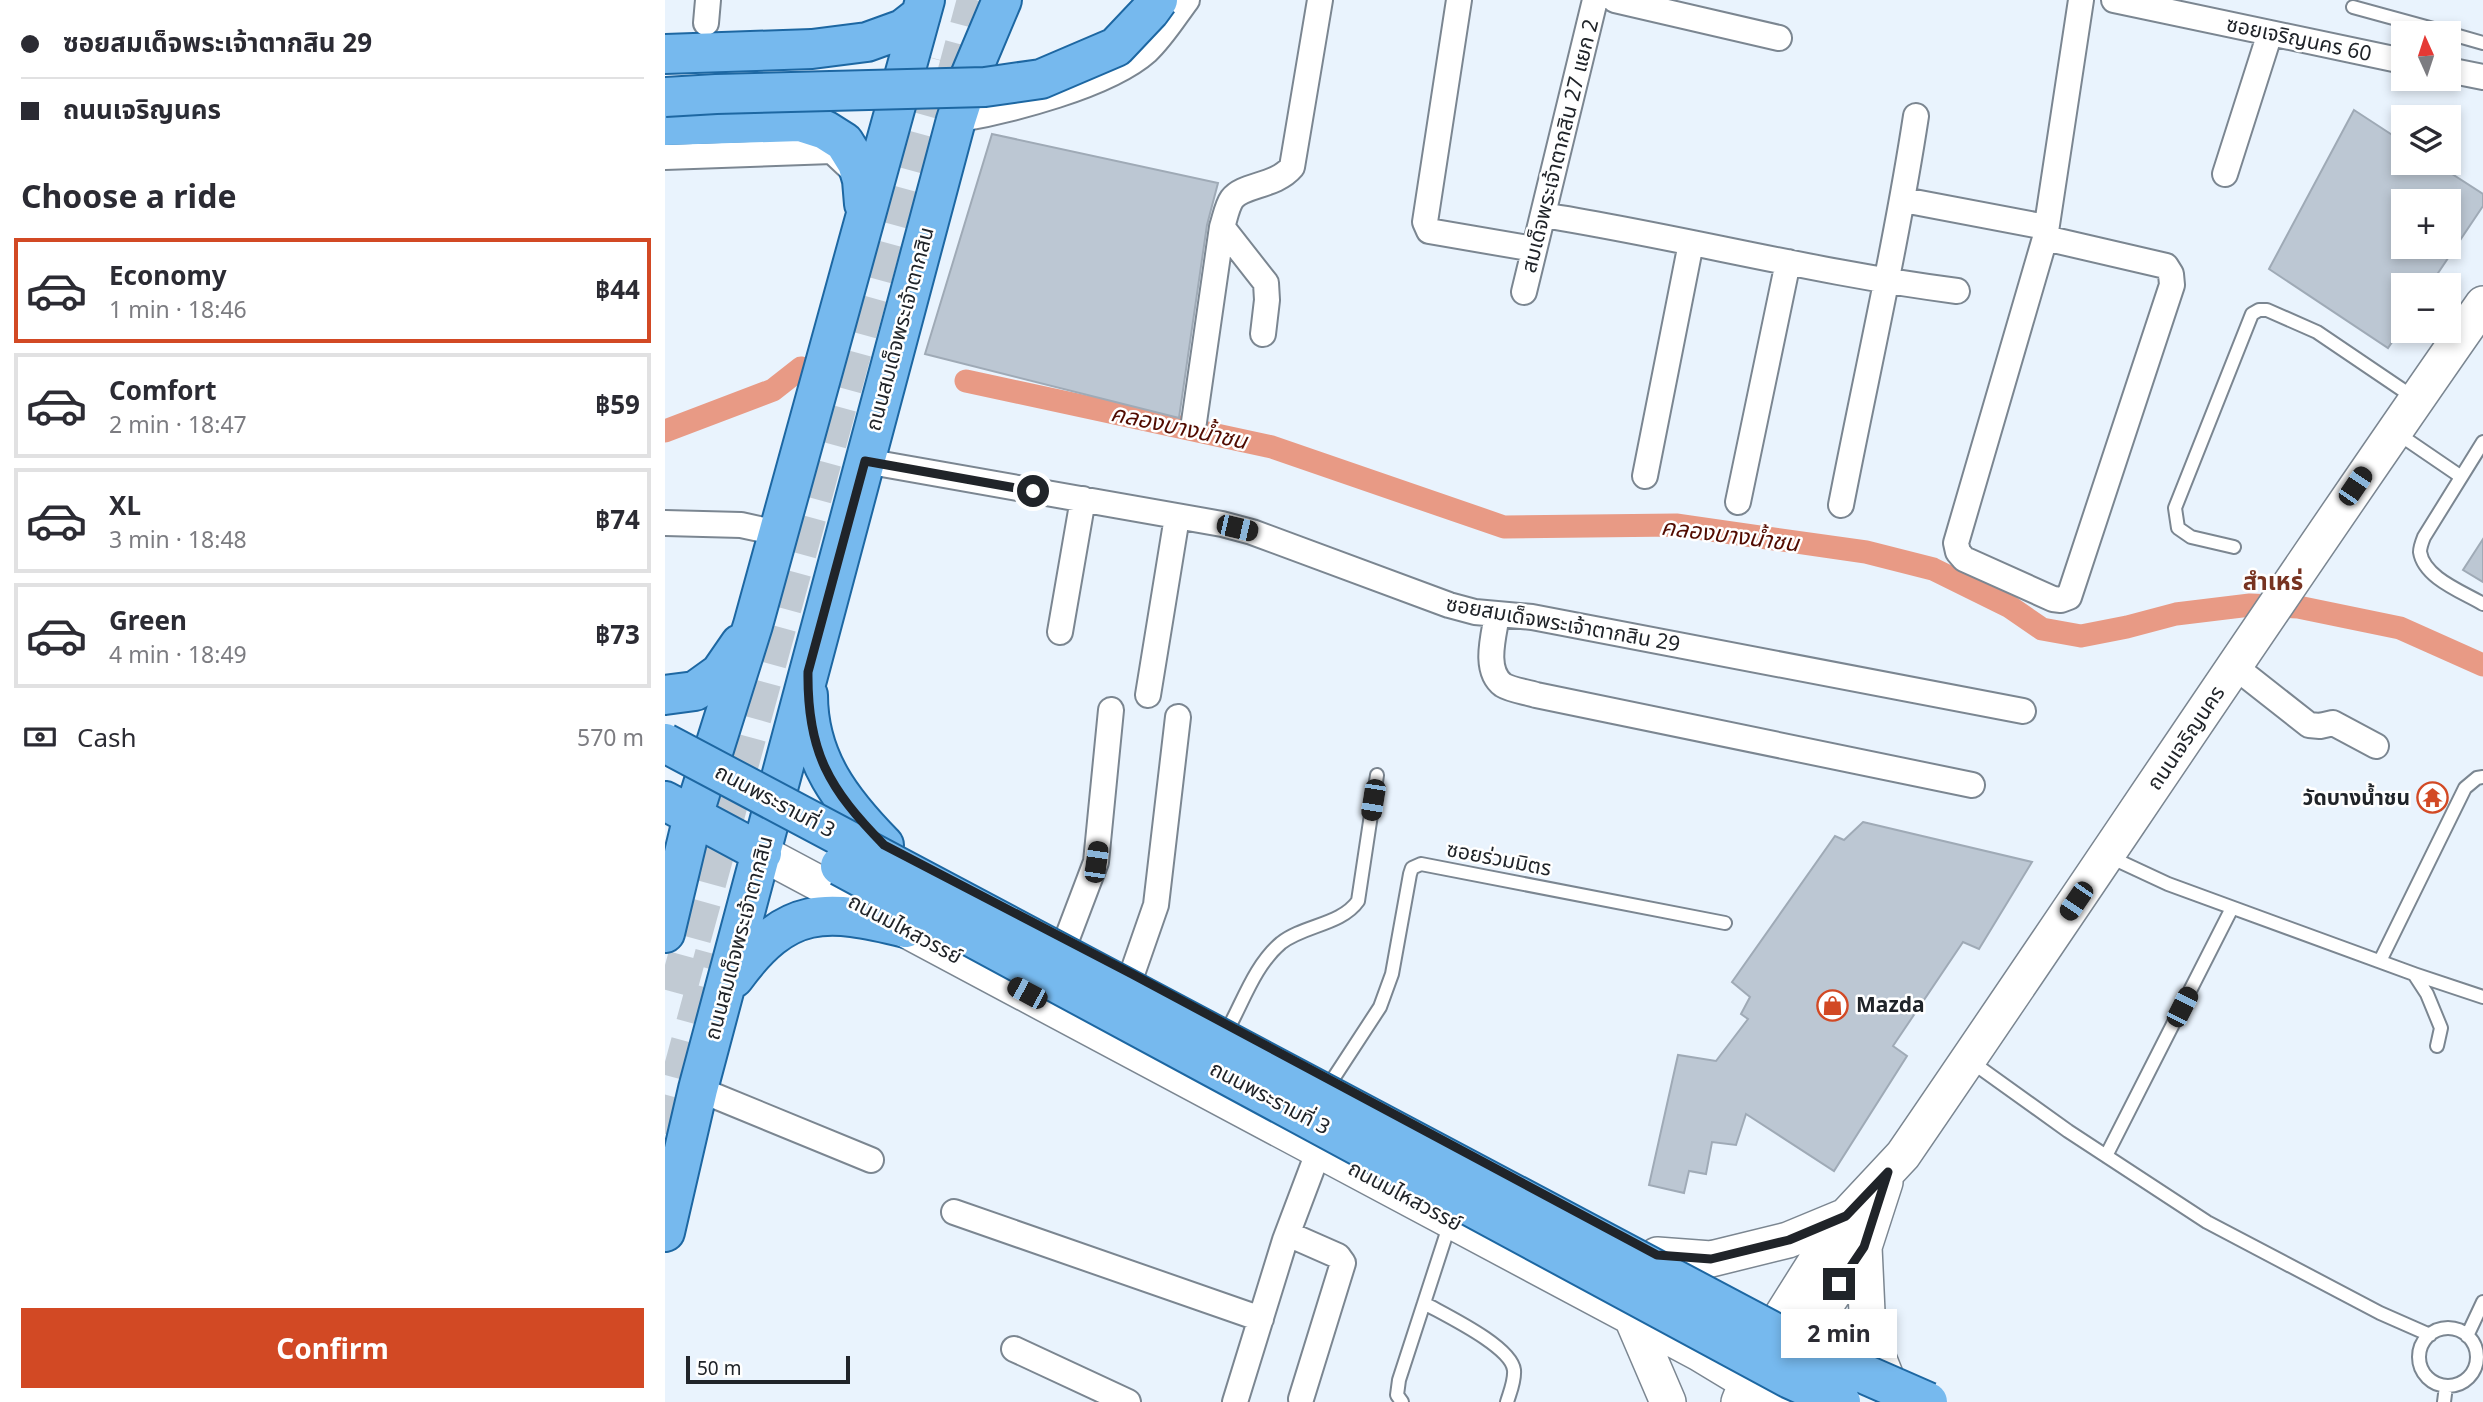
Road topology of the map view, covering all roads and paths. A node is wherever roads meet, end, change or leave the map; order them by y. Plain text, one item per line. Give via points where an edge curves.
1 (1002, 0) edge
2 (1128, 0) edge
3 (1158, 0) edge
4 (1187, 0) edge
5 (1320, 0) edge
6 (1459, 0) edge
7 (1595, 0) edge
8 (1615, 0) edge
9 (2081, 0) edge
10 (2113, 0) edge
11 (923, 7) edge
12 (2353, 7) dead end
13 (2404, 21) edge
14 (2270, 33) junction
15 (2461, 37) edge
16 (1779, 38) dead end
17 (2483, 43) edge
18 (665, 54) edge
19 (2391, 58) edge
20 (2461, 73) edge
21 (665, 78) edge
22 (2483, 78) edge
23 (665, 97) edge
24 (1916, 116) dead end
25 (956, 120) junction
26 (665, 126) edge
27 (665, 157) edge
28 (2225, 174) dead end
29 (863, 196) junction
30 (1902, 204) junction
31 (1542, 215) junction
32 (1222, 227) junction
33 (2045, 232) junction
34 (1691, 243) junction
35 (1534, 249) junction
36 (1788, 262) junction
37 (1884, 282) junction
38 (1524, 292) dead end
39 (1957, 292) dead end
40 (2483, 304) edge
41 (1263, 334) dead end
42 (2416, 400) junction
43 (1194, 422) dead end
44 (2394, 431) junction
45 (2483, 442) edge
46 (865, 461) junction
47 (1645, 476) dead end
48 (2460, 476) junction
49 (1083, 499) junction
50 (1738, 502) dead end
51 (1841, 505) dead end
52 (1177, 517) junction
53 (665, 523) edge
54 (778, 533) junction
55 (2234, 547) dead end
56 (2483, 604) edge
57 (1497, 615) junction
58 (753, 625) junction
59 (1060, 632) dead end
60 (2239, 660) junction
61 (808, 672) junction
62 (665, 695) edge
63 (1148, 695) dead end
64 (1111, 710) dead end
65 (2023, 711) dead end
66 (1178, 717) dead end
67 (2375, 746) dead end
68 (712, 754) junction
69 (670, 763) edge
70 (1377, 775) dead end
71 (2483, 776) edge
72 (1972, 785) dead end
73 (779, 788) junction
74 (665, 844) edge
75 (884, 845) junction
76 (762, 853) junction
77 (2106, 855) junction
78 (2232, 908) junction
79 (668, 923) edge
80 (1725, 923) dead end
81 (906, 928) junction
82 (1066, 941) junction
83 (2380, 961) junction
84 (1132, 974) junction
85 (2414, 975) junction
86 (726, 988) junction
87 (2483, 997) edge
88 (1229, 1027) junction
89 (2437, 1046) dead end
90 (1968, 1060) junction
91 (1331, 1082) junction
92 (698, 1088) junction
93 (1319, 1150) junction
94 (2106, 1156) junction
95 (871, 1160) dead end
96 (1888, 1172) junction
97 (954, 1212) dead end
98 (1846, 1216) junction
99 (1451, 1220) junction
100 (665, 1232) edge
101 (1288, 1234) junction
102 (1864, 1247) junction
103 (1657, 1255) junction
104 (2483, 1302) edge
105 (1424, 1303) junction
106 (1632, 1318) junction
107 (1261, 1319) junction
108 (1793, 1329) junction
109 (2430, 1335) junction
110 (2467, 1336) junction
111 (1014, 1349) dead end
112 (2446, 1386) junction
113 (1764, 1397) edge
114 (1898, 1397) edge
115 (1301, 1399) dead end
116 (1128, 1402) edge
117 (1235, 1402) edge
118 (1402, 1402) edge
119 (1507, 1402) edge
120 (1668, 1402) edge
121 (1840, 1402) edge
122 (1928, 1402) edge
123 (2444, 1402) edge

1 - 25 main road, ถนนสมเด็จพระเจ้าตากสิน
2 - 21 main road via 1088,30 1033,53 975,67
3 - 23 main road, bridge via 1116,47 1041,79 985,87
4 - 25 street via 1147,51 1114,73 1048,98
5 - 32 street via 1293,167 1283,178 1243,190 1232,199
6 - 35 street via 1425,222 1429,231
7 - 31 street, สมเด็จพระเจ้าตากสิน 27 แยก 2
8 - 16 street
9 - 33 street
10 - 14 street, ซอยเจริญนคร 60
11 - 18 main road via 903,29 867,42 812,49
11 - 29 main road
12 - 13 lane
14 - 19 street, ซอยเจริญนคร 60
14 - 28 street
15 - 17 lane
20 - 22 street
24 - 30 street
25 - 46 main road, ถนนสมเด็จพระเจ้าตากสิน
26 - 29 main road via 800,122 825,130 844,142 857,163
27 - 29 street via 832,151
29 - 54 main road
30 - 33 street via 1909,201
30 - 37 street
31 - 34 street
31 - 35 street, สมเด็จพระเจ้าตากสิน 27 แยก 2
32 - 41 street via 1266,284
32 - 43 street
33 - 33 street via 2166,266 2172,285 2069,597 2061,600 1964,559 1955,543
34 - 36 street
34 - 47 street
35 - 38 street, สมเด็จพระเจ้าตากสิน 27 แยก 2
36 - 37 street
36 - 50 street
37 - 39 street
37 - 51 street
40 - 42 main road, ถนนเจริญนคร
42 - 44 main road, ถนนเจริญนคร
42 - 55 lane via 2317,332 2267,310 2252,314 2175,508 2178,528 2191,537
44 - 48 lane
44 - 60 main road, ถนนเจริญนคร
45 - 48 lane
46 - 49 street, ซอยสมเด็จพระเจ้าตากสิน 29
46 - 61 main road, ถนนสมเด็จพระเจ้าตากสิน
48 - 56 lane via 2420,550 2433,573
49 - 52 street, ซอยสมเด็จพระเจ้าตากสิน 29
49 - 59 street
52 - 57 street, ซอยสมเด็จพระเจ้าตากสิน 29 via 1252,531 1423,597
52 - 63 street
53 - 54 street via 741,525
54 - 58 main road
57 - 65 street, ซอยสมเด็จพระเจ้าตากสิน 29 via 1532,617
57 - 72 street via 1491,660 1504,685
58 - 62 main road via 720,673 695,691
58 - 68 main road
60 - 67 street via 2309,725 2333,723
60 - 77 main road, ถนนเจริญนคร
61 - 73 main road, ถนนสมเด็จพระเจ้าตากสิน
61 - 75 main road via 813,732 828,777
64 - 82 street via 1096,862
66 - 84 street via 1156,905
68 - 69 main road
68 - 69 main road
68 - 73 main road
69 - 76 main road
69 - 79 main road
69 - 121 main road, ถนนพระรามที่ 3, bridge via 1790,1379
69 - 122 main road, ถนนพระรามที่ 3, bridge via 1800,1346
70 - 88 lane via 1358,901 1342,916 1281,943 1259,968
71 - 83 lane via 2465,788
73 - 75 main road
73 - 76 main road, ถนนสมเด็จพระเจ้าตากสิน
74 - 79 main road
75 - 82 main road
76 - 81 main road, ถนนมไหสวรรย์
76 - 86 main road, ถนนสมเด็จพระเจ้าตากสิน
77 - 78 lane
77 - 90 main road, ถนนเจริญนคร
78 - 83 lane
78 - 94 lane
80 - 91 lane, ซอยร่วมมิตร via 1447,868 1415,866 1409,874 1392,974 1380,1007
81 - 86 main road via 858,916 821,915 795,922 751,955
81 - 93 main road, ถนนมไหสวรรย์
82 - 84 main road
83 - 85 lane
84 - 88 main road
85 - 87 lane
85 - 89 lane via 2441,1028
86 - 92 main road, ถนนสมเด็จพระเจ้าตากสิน
88 - 91 main road
90 - 94 lane
90 - 96 main road, ถนนเจริญนคร
91 - 103 main road
92 - 95 street
92 - 100 main road, ถนนสมเด็จพระเจ้าตากสิน
93 - 99 main road, ถนนมไหสวรรย์
93 - 101 street
94 - 109 lane via 2207,1222
96 - 98 main road, ถนนเจริญนคร
96 - 102 main road, ถนนเจริญนคร
97 - 107 street
98 - 103 main road via 1789,1240 1711,1259
98 - 108 main road, ถนนเจริญนคร
99 - 105 lane
99 - 106 main road, ถนนมไหสวรรย์
101 - 107 street
101 - 115 street via 1338,1256 1343,1263
102 - 108 main road, ถนนเจริญนคร via 1827,1303
102 - 114 main road via 1874,1347
103 - 108 main road
104 - 110 lane
105 - 118 lane via 1399,1380 1397,1395
105 - 119 lane via 1502,1349 1514,1368
106 - 113 main road, ถนนมไหสวรรย์ via 1699,1353
106 - 120 main road
107 - 117 street
108 - 113 main road, ถนนเจริญนคร
108 - 114 main road
109 - 110 lane via 2448,1329
109 - 112 lane via 2419,1352 2422,1371 2428,1379
110 - 112 lane via 2476,1350 2475,1368 2463,1381
111 - 116 street
112 - 123 lane

